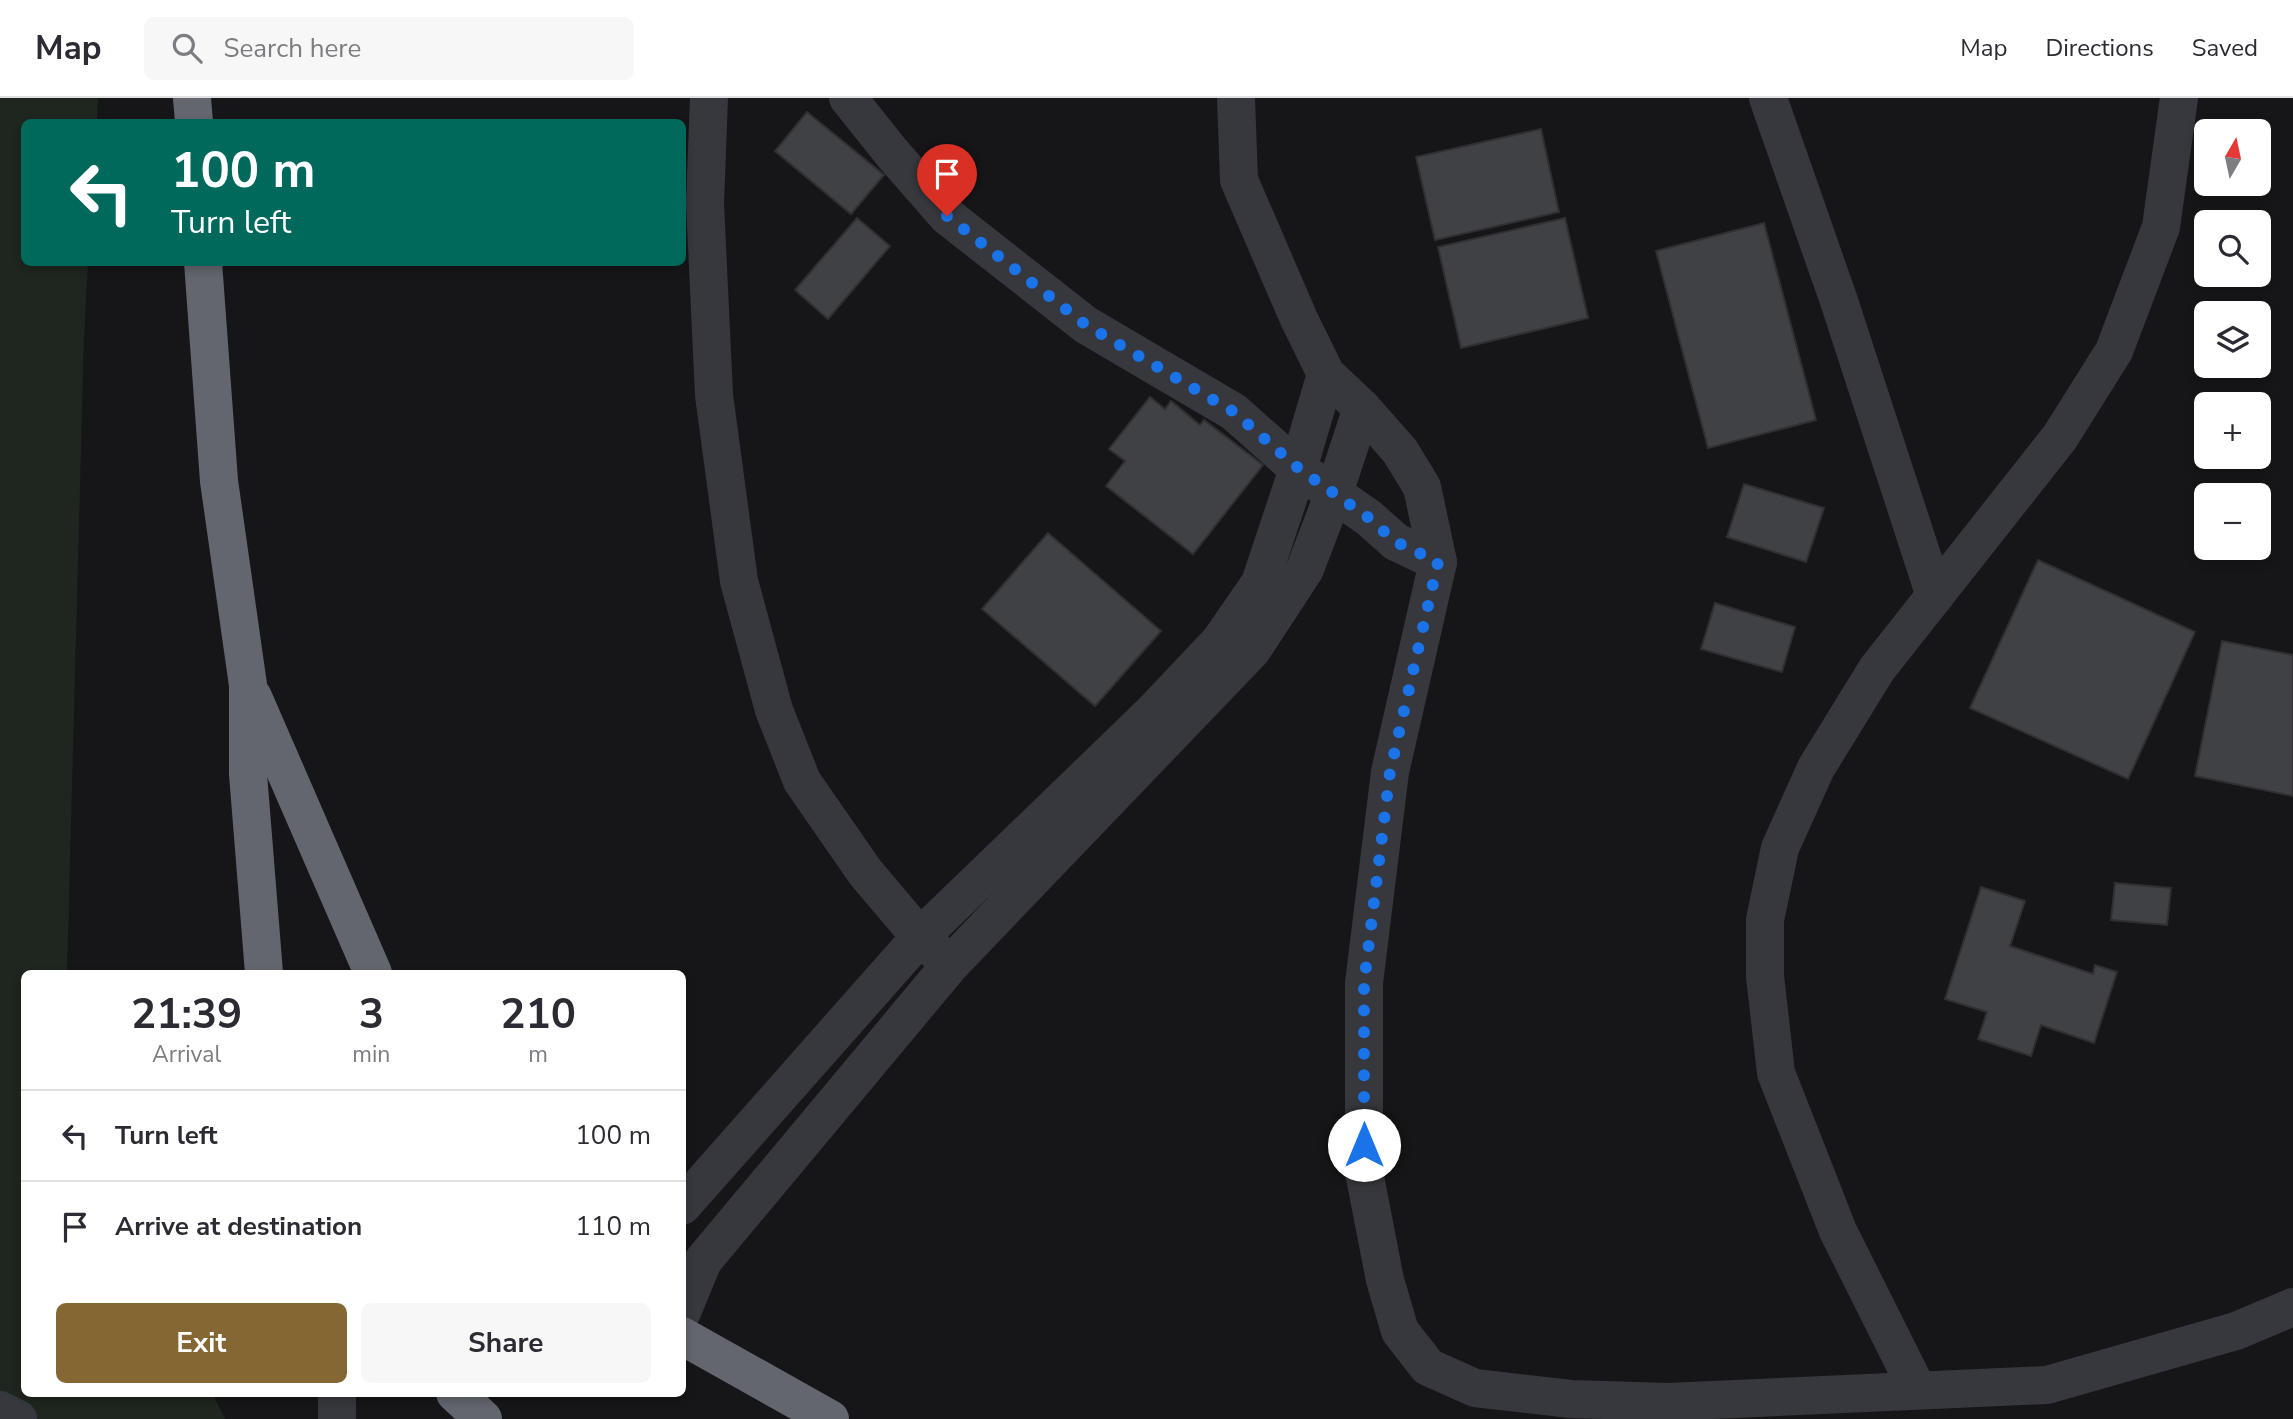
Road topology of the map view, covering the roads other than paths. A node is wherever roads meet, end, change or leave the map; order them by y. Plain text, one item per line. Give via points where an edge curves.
1 (192, 98) edge
2 (709, 98) edge
3 (848, 98) edge
4 (1236, 98) edge
5 (1768, 98) edge
6 (2179, 98) edge
7 (194, 119) edge
8 (204, 266) edge
9 (1326, 374) junction
10 (1362, 408) junction
11 (1298, 468) junction
12 (1334, 493) junction
13 (1438, 562) junction
14 (1935, 596) junction
15 (248, 685) junction
16 (1162, 724) junction
17 (920, 937) junction
18 (950, 965) junction
19 (264, 970) edge
20 (372, 970) edge
21 (686, 1201) edge
22 (693, 1253) edge
23 (686, 1291) edge
24 (2293, 1307) edge
25 (686, 1338) edge
26 (1917, 1389) junction
27 (337, 1397) edge
28 (460, 1397) edge
29 (0, 1410) edge
30 (18, 1419) edge
31 (337, 1419) edge
32 (483, 1419) edge
33 (830, 1419) edge

1 - 7 highway
2 - 17 street via 705,203 714,395 739,581 774,710 802,780 865,872
3 - 11 street via 947,216 1086,325 1234,412
4 - 9 street via 1239,180
5 - 14 street
6 - 14 street via 2161,227 2114,351 2060,437
8 - 15 highway via 219,481
9 - 10 street
9 - 11 street
10 - 12 street
10 - 13 street via 1400,451 1422,487
11 - 12 street
11 - 16 street via 1260,583
12 - 13 street via 1396,542
12 - 16 street via 1305,569 1252,650
13 - 26 street via 1390,772 1364,983 1364,1172 1400,1331 1429,1367 1489,1390 1668,1402
14 - 26 street via 1877,669 1816,768 1780,848 1765,920 1765,976 1776,1073 1838,1231
15 - 19 highway via 248,774
15 - 20 highway
16 - 17 street
16 - 18 street
17 - 18 street
17 - 21 street
18 - 22 street
22 - 23 street
24 - 26 street via 2236,1331 2047,1385
25 - 33 highway
27 - 31 street
28 - 32 highway
29 - 30 street

